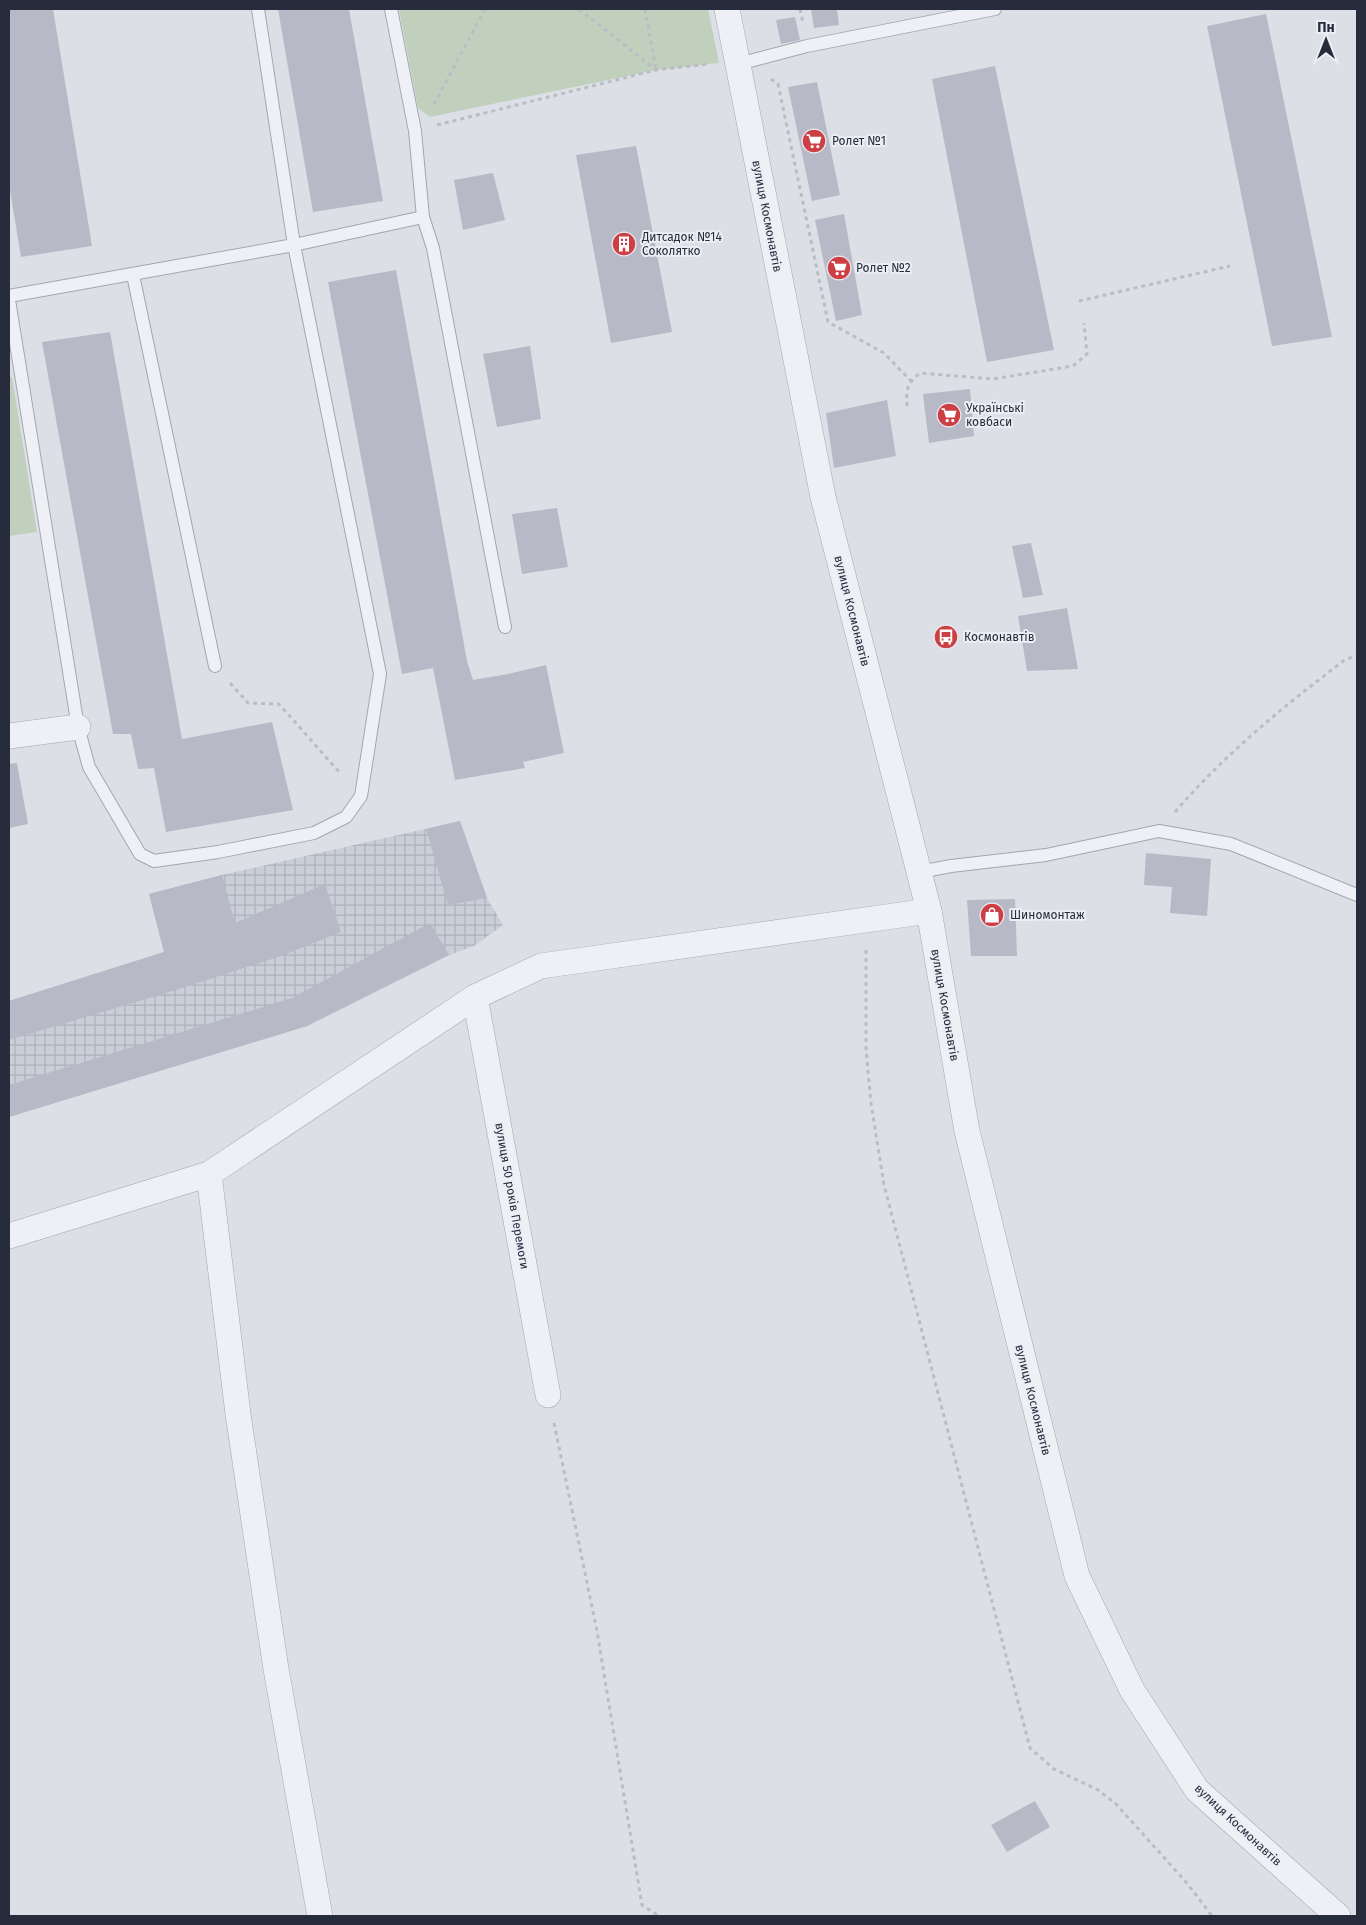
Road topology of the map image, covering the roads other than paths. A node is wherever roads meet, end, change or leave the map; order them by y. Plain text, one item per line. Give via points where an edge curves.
1 (258, 9) edge
2 (392, 9) edge
3 (727, 9) edge
4 (996, 9) edge
5 (738, 64) junction
6 (423, 217) junction
7 (294, 246) junction
8 (133, 275) junction
9 (9, 298) edge
10 (505, 627) dead end
11 (215, 666) road end
12 (78, 727) junction
13 (9, 736) edge
14 (920, 872) junction
15 (1357, 895) edge
16 (929, 911) junction
17 (475, 997) junction
18 (209, 1174) junction
19 (9, 1236) edge
20 (548, 1395) road end
21 (320, 1916) edge
22 (1338, 1916) edge

1 - 7 lane
2 - 6 lane via 415,131
3 - 5 street, вулиця Космонавтів
4 - 5 lane via 807,46
5 - 14 street, вулиця Космонавтів via 823,497
6 - 7 lane
6 - 10 lane via 433,248
7 - 8 lane
7 - 12 lane via 380,674 361,796 346,817 314,833 154,861 140,854 89,767
8 - 9 lane
8 - 11 lane
9 - 12 lane
12 - 13 street
14 - 15 lane via 1046,855 1158,831 1232,844
14 - 16 street, вулиця Космонавтів
16 - 17 street via 541,966
16 - 22 street, вулиця Космонавтів via 967,1131 1077,1576 1132,1690 1197,1790
17 - 18 street
17 - 20 street, вулиця 50 років Перемоги
18 - 19 street
18 - 21 street via 238,1414 276,1669

